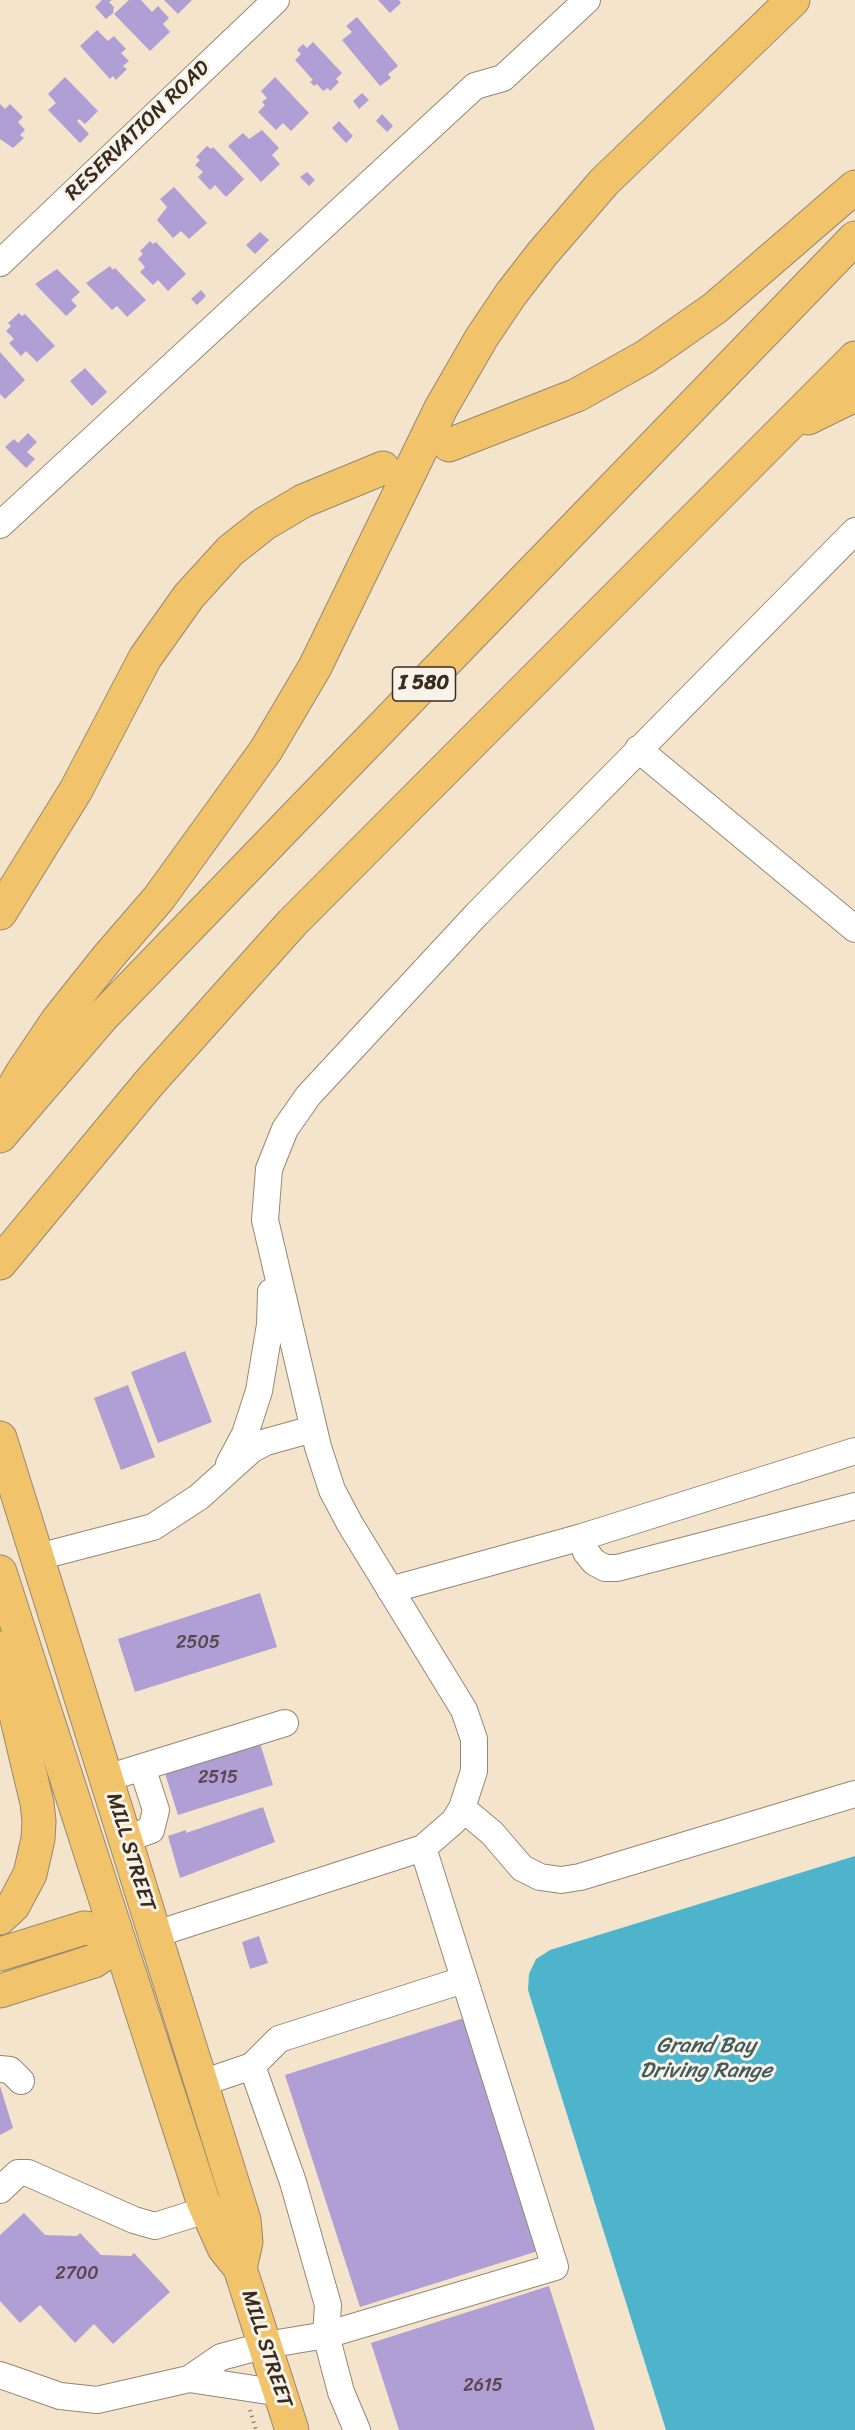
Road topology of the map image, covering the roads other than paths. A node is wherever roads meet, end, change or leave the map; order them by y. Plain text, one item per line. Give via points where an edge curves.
1 (276, 0) edge
2 (587, 0) edge
3 (793, 0) edge
4 (855, 187) edge
5 (855, 238) edge
6 (0, 263) edge
7 (855, 358) edge
8 (855, 395) edge
9 (790, 426) junction
10 (449, 445) dead end
11 (383, 468) dead end
12 (0, 525) edge
13 (855, 531) edge
14 (639, 749) junction
15 (0, 913) edge
16 (855, 929) edge
17 (0, 1111) edge
18 (0, 1136) edge
19 (267, 1238) junction
20 (9, 1252) edge
21 (313, 1429) junction
22 (0, 1438) edge
23 (855, 1451) edge
24 (212, 1486) junction
25 (855, 1506) edge
26 (582, 1537) junction
27 (38, 1557) junction
28 (0, 1572) edge
29 (390, 1590) junction
30 (0, 1648) edge
31 (285, 1723) dead end
32 (142, 1767) junction
33 (107, 1778) junction
34 (855, 1794) edge
35 (462, 1808) junction
36 (126, 1839) junction
37 (423, 1848) junction
38 (0, 1918) edge
39 (156, 1934) junction
40 (120, 1944) junction
41 (0, 1954) edge
42 (463, 1980) junction
43 (0, 1991) edge
44 (252, 2066) junction
45 (202, 2083) junction
46 (0, 2190) edge
47 (207, 2210) junction
48 (240, 2268) junction
49 (326, 2335) junction
50 (266, 2345) junction
51 (0, 2375) edge
52 (189, 2379) junction
53 (281, 2393) junction
54 (292, 2430) edge
55 (357, 2430) edge

1 - 6 street, RESERVATION ROAD
2 - 12 street via 502,78 475,86
3 - 17 main road via 604,182 511,294 441,408 315,667 266,750 159,898 57,1021
4 - 10 main road via 715,308 645,357 577,394
5 - 18 main road, I 580 via 102,1017
7 - 9 main road
8 - 9 main road
9 - 20 main road via 285,931 149,1083
11 - 15 main road via 303,501 264,524 230,551 189,596 145,658 76,790
13 - 14 street
14 - 16 street
14 - 19 street via 477,914 308,1096 285,1129 269,1169 264,1203
19 - 21 street
19 - 24 street via 270,1325 259,1390 245,1434
21 - 24 street via 251,1450
21 - 29 street via 332,1490
22 - 27 main road, MILL STREET
23 - 26 street
24 - 27 street via 153,1527
25 - 26 street via 617,1568 605,1568 594,1562
26 - 29 street
27 - 33 main road, MILL STREET
28 - 40 main road, MILL STREET
29 - 35 street via 470,1724 474,1771
30 - 38 main road via 39,1821 30,1874 13,1906
31 - 32 street
32 - 33 street
32 - 36 street via 156,1810 151,1830
33 - 36 main road, MILL STREET
34 - 35 street via 561,1880 540,1877 522,1868 492,1833
35 - 37 street via 445,1832
36 - 39 main road, MILL STREET
37 - 39 street
37 - 42 street
39 - 40 main road
39 - 45 main road, MILL STREET
40 - 41 main road via 103,1930 84,1928
40 - 43 main road via 94,1961
40 - 47 main road, MILL STREET
42 - 44 street via 279,2038
42 - 49 street via 555,2267
44 - 45 street
44 - 49 street via 293,2182 328,2305
45 - 48 main road, MILL STREET via 244,2220 246,2242
46 - 47 street via 18,2173 28,2173 154,2226
47 - 48 main road, MILL STREET via 224,2248
48 - 50 main road, MILL STREET
49 - 50 street
49 - 55 street via 341,2392
50 - 52 street via 221,2357
50 - 53 main road, MILL STREET
51 - 52 street via 60,2396 97,2400
52 - 53 street
53 - 54 main road, MILL STREET

